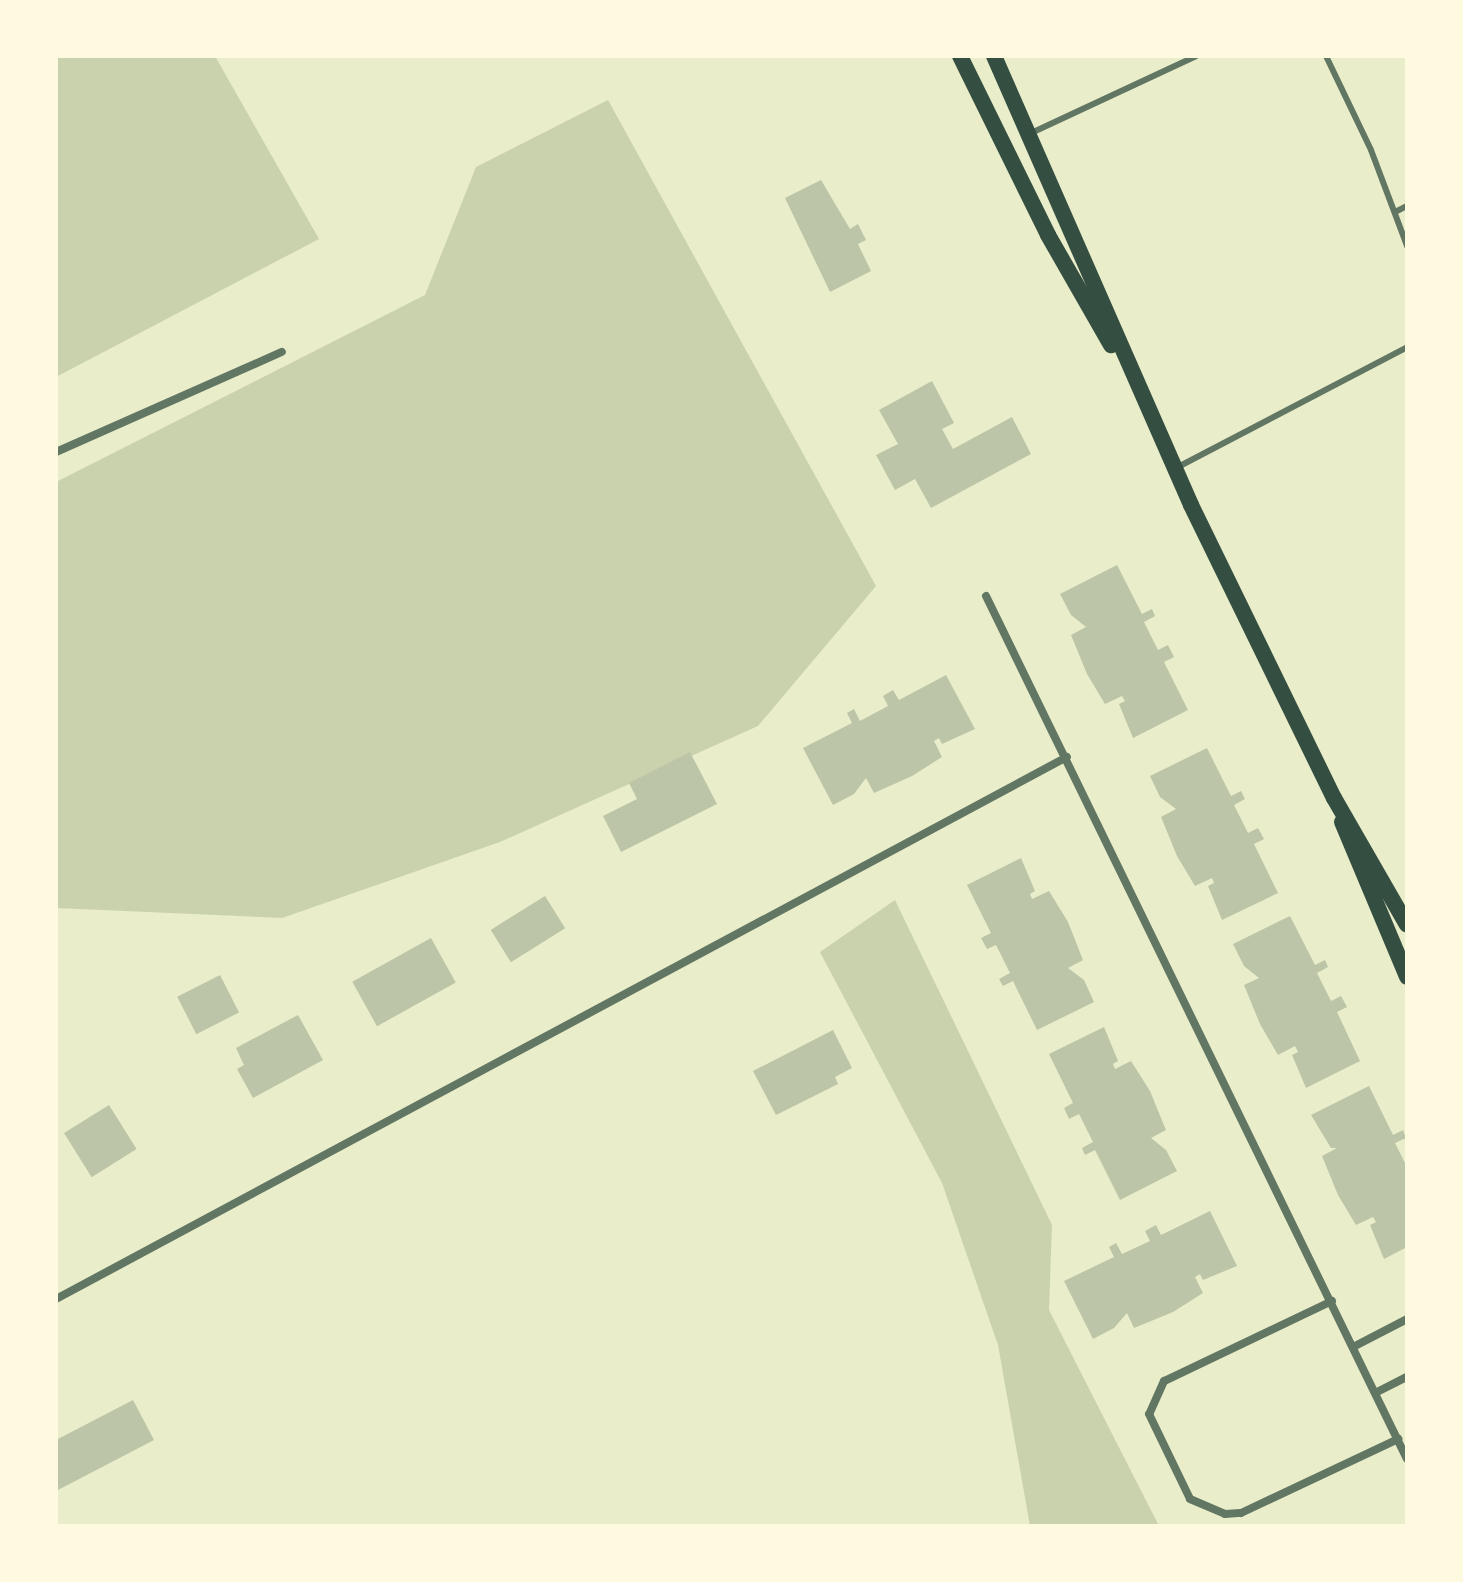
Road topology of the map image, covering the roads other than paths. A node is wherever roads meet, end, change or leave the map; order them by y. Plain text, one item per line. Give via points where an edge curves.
1 (960, 56) edge
2 (994, 56) edge
3 (1196, 56) edge
4 (1326, 56) edge
5 (1028, 135) junction
6 (1407, 206) edge
7 (1395, 212) junction
8 (1407, 246) edge
9 (1407, 347) edge
10 (282, 352) dead end
11 (1132, 380) junction
12 (56, 452) edge
13 (1174, 469) junction
14 (986, 596) dead end
15 (1067, 757) junction
16 (1334, 798) junction
17 (1407, 925) edge
18 (1407, 977) edge
19 (56, 1299) edge
20 (1332, 1301) junction
21 (1407, 1319) edge
22 (1355, 1346) junction
23 (1407, 1377) edge
24 (1377, 1392) junction
25 (1398, 1439) junction
26 (1407, 1459) edge

1 - 11 main road via 1070,275
2 - 5 main road
3 - 5 lane
4 - 7 lane
5 - 11 main road
6 - 7 lane
7 - 8 lane
9 - 13 lane
10 - 12 street
11 - 13 main road
13 - 16 main road
14 - 15 street
15 - 19 street
15 - 20 street
16 - 17 main road
16 - 18 main road
20 - 22 street
20 - 25 street via 1164,1381 1149,1414 1190,1499 1225,1514 1241,1513
21 - 22 street
22 - 24 street
23 - 24 street
24 - 25 street
25 - 26 street

